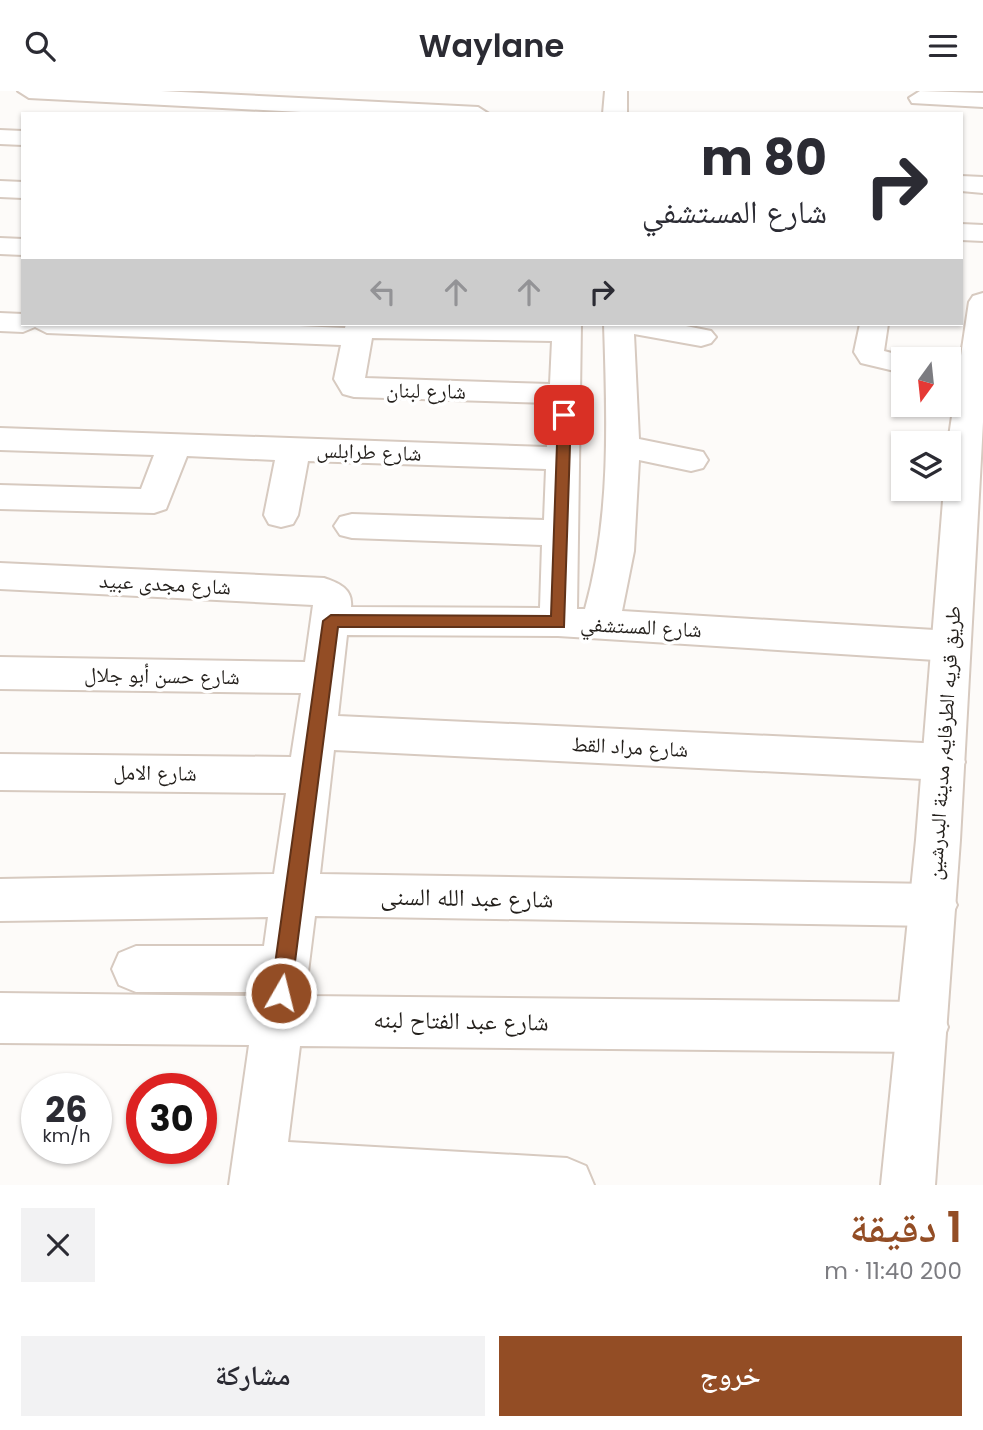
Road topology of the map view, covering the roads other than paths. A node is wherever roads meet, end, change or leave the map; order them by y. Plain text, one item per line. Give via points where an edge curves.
1 (29, 91) edge
2 (616, 91) edge
3 (920, 98) dead end
4 (983, 100) edge
5 (342, 104) edge
6 (451, 112) edge
7 (615, 112) edge
8 (0, 137) edge
9 (21, 138) edge
10 (963, 184) edge
11 (983, 185) edge
12 (0, 189) edge
13 (21, 190) edge
14 (963, 232) edge
15 (983, 233) edge
16 (0, 246) edge
17 (21, 247) edge
18 (983, 302) edge
19 (0, 322) edge
20 (21, 323) edge
21 (151, 326) edge
22 (620, 326) edge
23 (657, 326) edge
24 (874, 326) edge
25 (567, 329) edge
26 (359, 330) edge
27 (701, 337) dead end
28 (891, 361) edge
29 (961, 371) edge
30 (350, 384) junction
31 (565, 394) junction
32 (344, 417) dead end
33 (959, 417) edge
34 (0, 439) edge
35 (174, 445) junction
36 (624, 446) junction
37 (294, 449) junction
38 (563, 459) junction
39 (691, 460) dead end
40 (0, 497) edge
41 (281, 515) dead end
42 (352, 526) dead end
43 (561, 533) junction
44 (0, 576) edge
45 (330, 608) junction
46 (558, 622) junction
47 (599, 625) junction
48 (951, 646) junction
49 (0, 673) edge
50 (324, 678) junction
51 (313, 753) junction
52 (944, 762) junction
53 (0, 772) edge
54 (294, 895) junction
55 (0, 900) edge
56 (934, 905) junction
57 (136, 969) dead end
58 (285, 969) junction
59 (0, 1018) edge
60 (278, 1018) junction
61 (923, 1027) junction
62 (257, 1176) edge
63 (567, 1185) edge
64 (908, 1185) edge

1 - 5 street
2 - 7 street
3 - 4 street
5 - 6 street
8 - 9 street
10 - 11 street
12 - 13 street
14 - 15 street
16 - 17 street
18 - 29 street, طريق قريه الطرفايه, مدينة البدرشين
19 - 20 street
21 - 26 street
22 - 36 street
23 - 27 street
24 - 28 street via 869,347 872,357
25 - 26 street
25 - 31 street
26 - 30 street
30 - 31 street, شارع لبنان via 365,389
30 - 32 street
31 - 38 street
33 - 48 street, طريق قريه الطرفايه, مدينة البدرشين
34 - 35 street, شارع طرابلس
35 - 37 street, شارع طرابلس
35 - 40 street via 154,501
36 - 39 street
36 - 47 street via 625,480 615,567
37 - 38 street, شارع طرابلس
37 - 41 street
38 - 43 street
42 - 43 street
43 - 46 street
44 - 45 street, شارع مجدى عبيد
45 - 46 street, شارع المستشفي
45 - 50 street
46 - 47 street, شارع المستشفي
47 - 48 street, شارع المستشفي
48 - 52 street, طريق قريه الطرفايه, مدينة البدرشين
49 - 50 street, شارع حسن أبو جلال
50 - 51 street
51 - 52 street, شارع مراد القط
51 - 53 street, شارع الامل
51 - 54 street
52 - 56 street, طريق قريه الطرفايه, مدينة البدرشين
54 - 55 street, شارع عبد الله السنى
54 - 56 street, شارع عبد الله السنى
54 - 58 street
56 - 61 street, طريق قريه الطرفايه, مدينة البدرشين
57 - 58 street
58 - 60 street
59 - 60 street, شارع عبد الفتاح لبنه
60 - 61 street, شارع عبد الفتاح لبنه
60 - 62 street
61 - 64 street, طريق قريه الطرفايه, مدينة البدرشين
62 - 63 street

